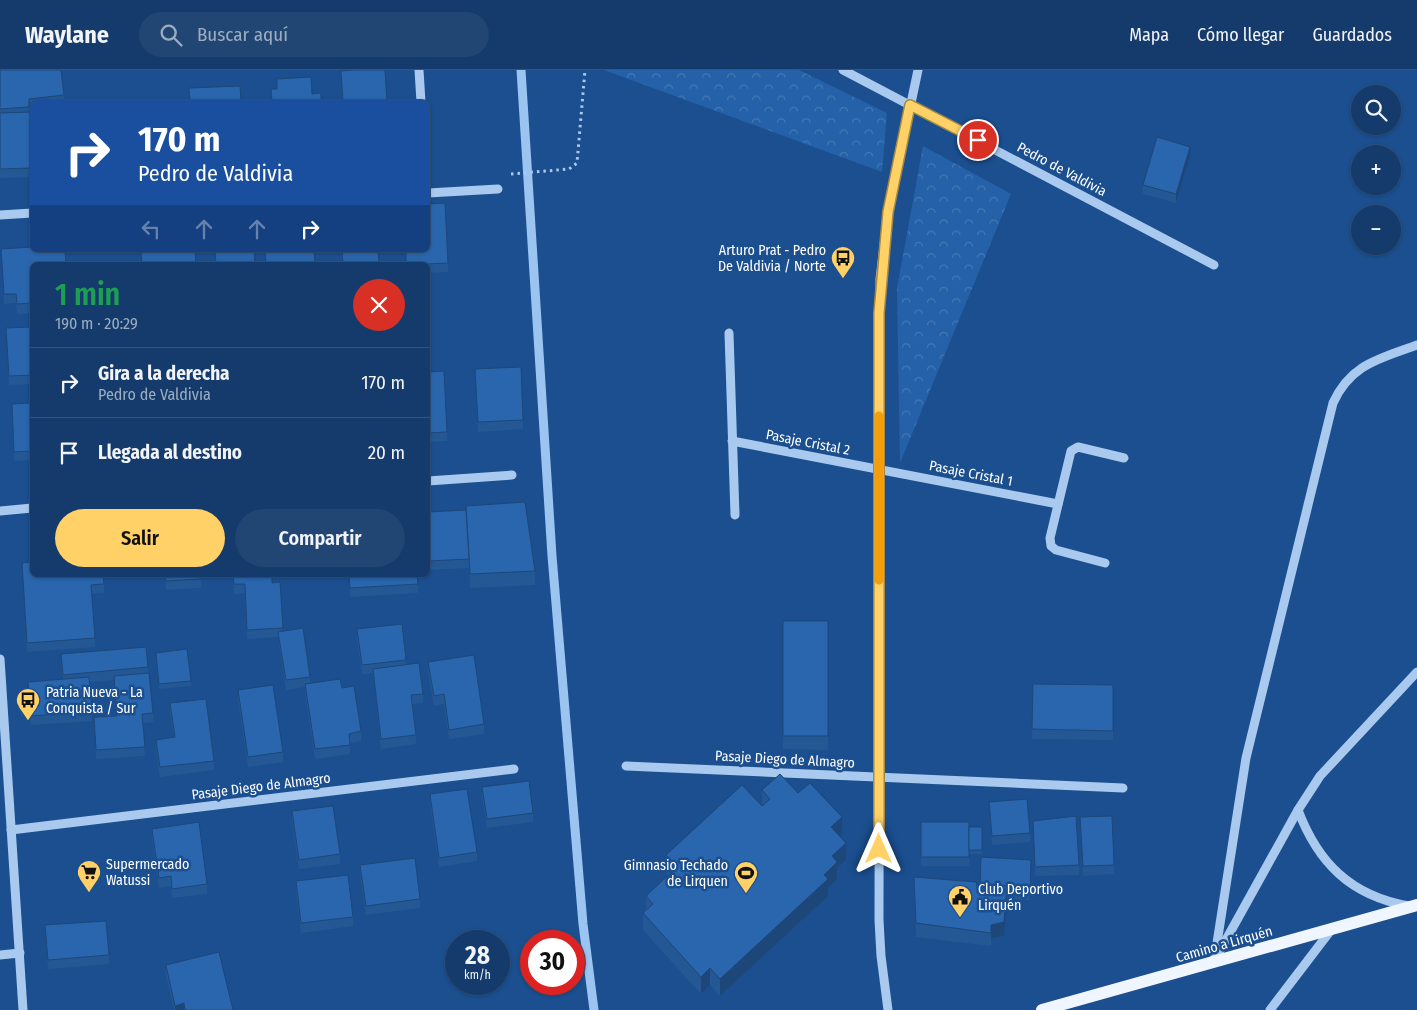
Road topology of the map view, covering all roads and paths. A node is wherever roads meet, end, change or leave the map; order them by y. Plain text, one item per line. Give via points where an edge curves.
1 (419, 70) edge
2 (585, 70) edge
3 (843, 70) edge
4 (918, 70) edge
5 (421, 100) edge
6 (910, 105) junction
7 (504, 174) dead end
8 (498, 189) dead end
9 (430, 193) edge
10 (30, 213) edge
11 (0, 215) edge
12 (1214, 265) dead end
13 (729, 333) dead end
14 (1417, 345) edge
15 (732, 441) junction
16 (1124, 458) dead end
17 (879, 469) junction
18 (512, 475) dead end
19 (430, 481) edge
20 (1058, 504) junction
21 (30, 508) edge
22 (0, 510) edge
23 (734, 515) dead end
24 (1105, 563) dead end
25 (0, 659) edge
26 (0, 664) edge
27 (1417, 672) edge
28 (626, 766) dead end
29 (514, 769) dead end
30 (879, 777) junction
31 (1123, 788) dead end
32 (1298, 810) junction
33 (11, 830) junction
34 (1416, 906) edge
35 (1331, 930) junction
36 (20, 954) junction
37 (0, 955) edge
38 (1214, 962) junction
39 (23, 1010) edge
40 (888, 1010) edge
41 (1042, 1010) edge
42 (1270, 1010) edge

1 - 5 street
2 - 7 path via 578,163 570,169
3 - 6 street, Pedro de Valdivia
4 - 6 street
6 - 12 street, Pedro de Valdivia
6 - 17 street via 888,212 880,279
8 - 9 street
10 - 11 street
13 - 15 street
14 - 38 street via 1362,366 1349,376 1333,403 1246,758
15 - 17 street, Pasaje Cristal 2
15 - 23 street
16 - 20 street via 1075,448 1070,455
17 - 20 street, Pasaje Cristal 1
17 - 30 street
18 - 19 street
20 - 24 street via 1050,538 1053,549
21 - 22 street
25 - 26 street
26 - 33 street
27 - 32 street via 1320,776
28 - 30 street, Pasaje Diego de Almagro
29 - 33 street, Pasaje Diego de Almagro
30 - 31 street, Pasaje Diego de Almagro
30 - 40 street via 881,956
32 - 34 street via 1306,832 1335,871 1371,895 1392,903
32 - 38 street
33 - 36 street
34 - 35 main road, Camino a Lirquén
35 - 38 main road, Camino a Lirquén
35 - 42 street
36 - 37 street
36 - 39 street
38 - 41 main road, Camino a Lirquén

